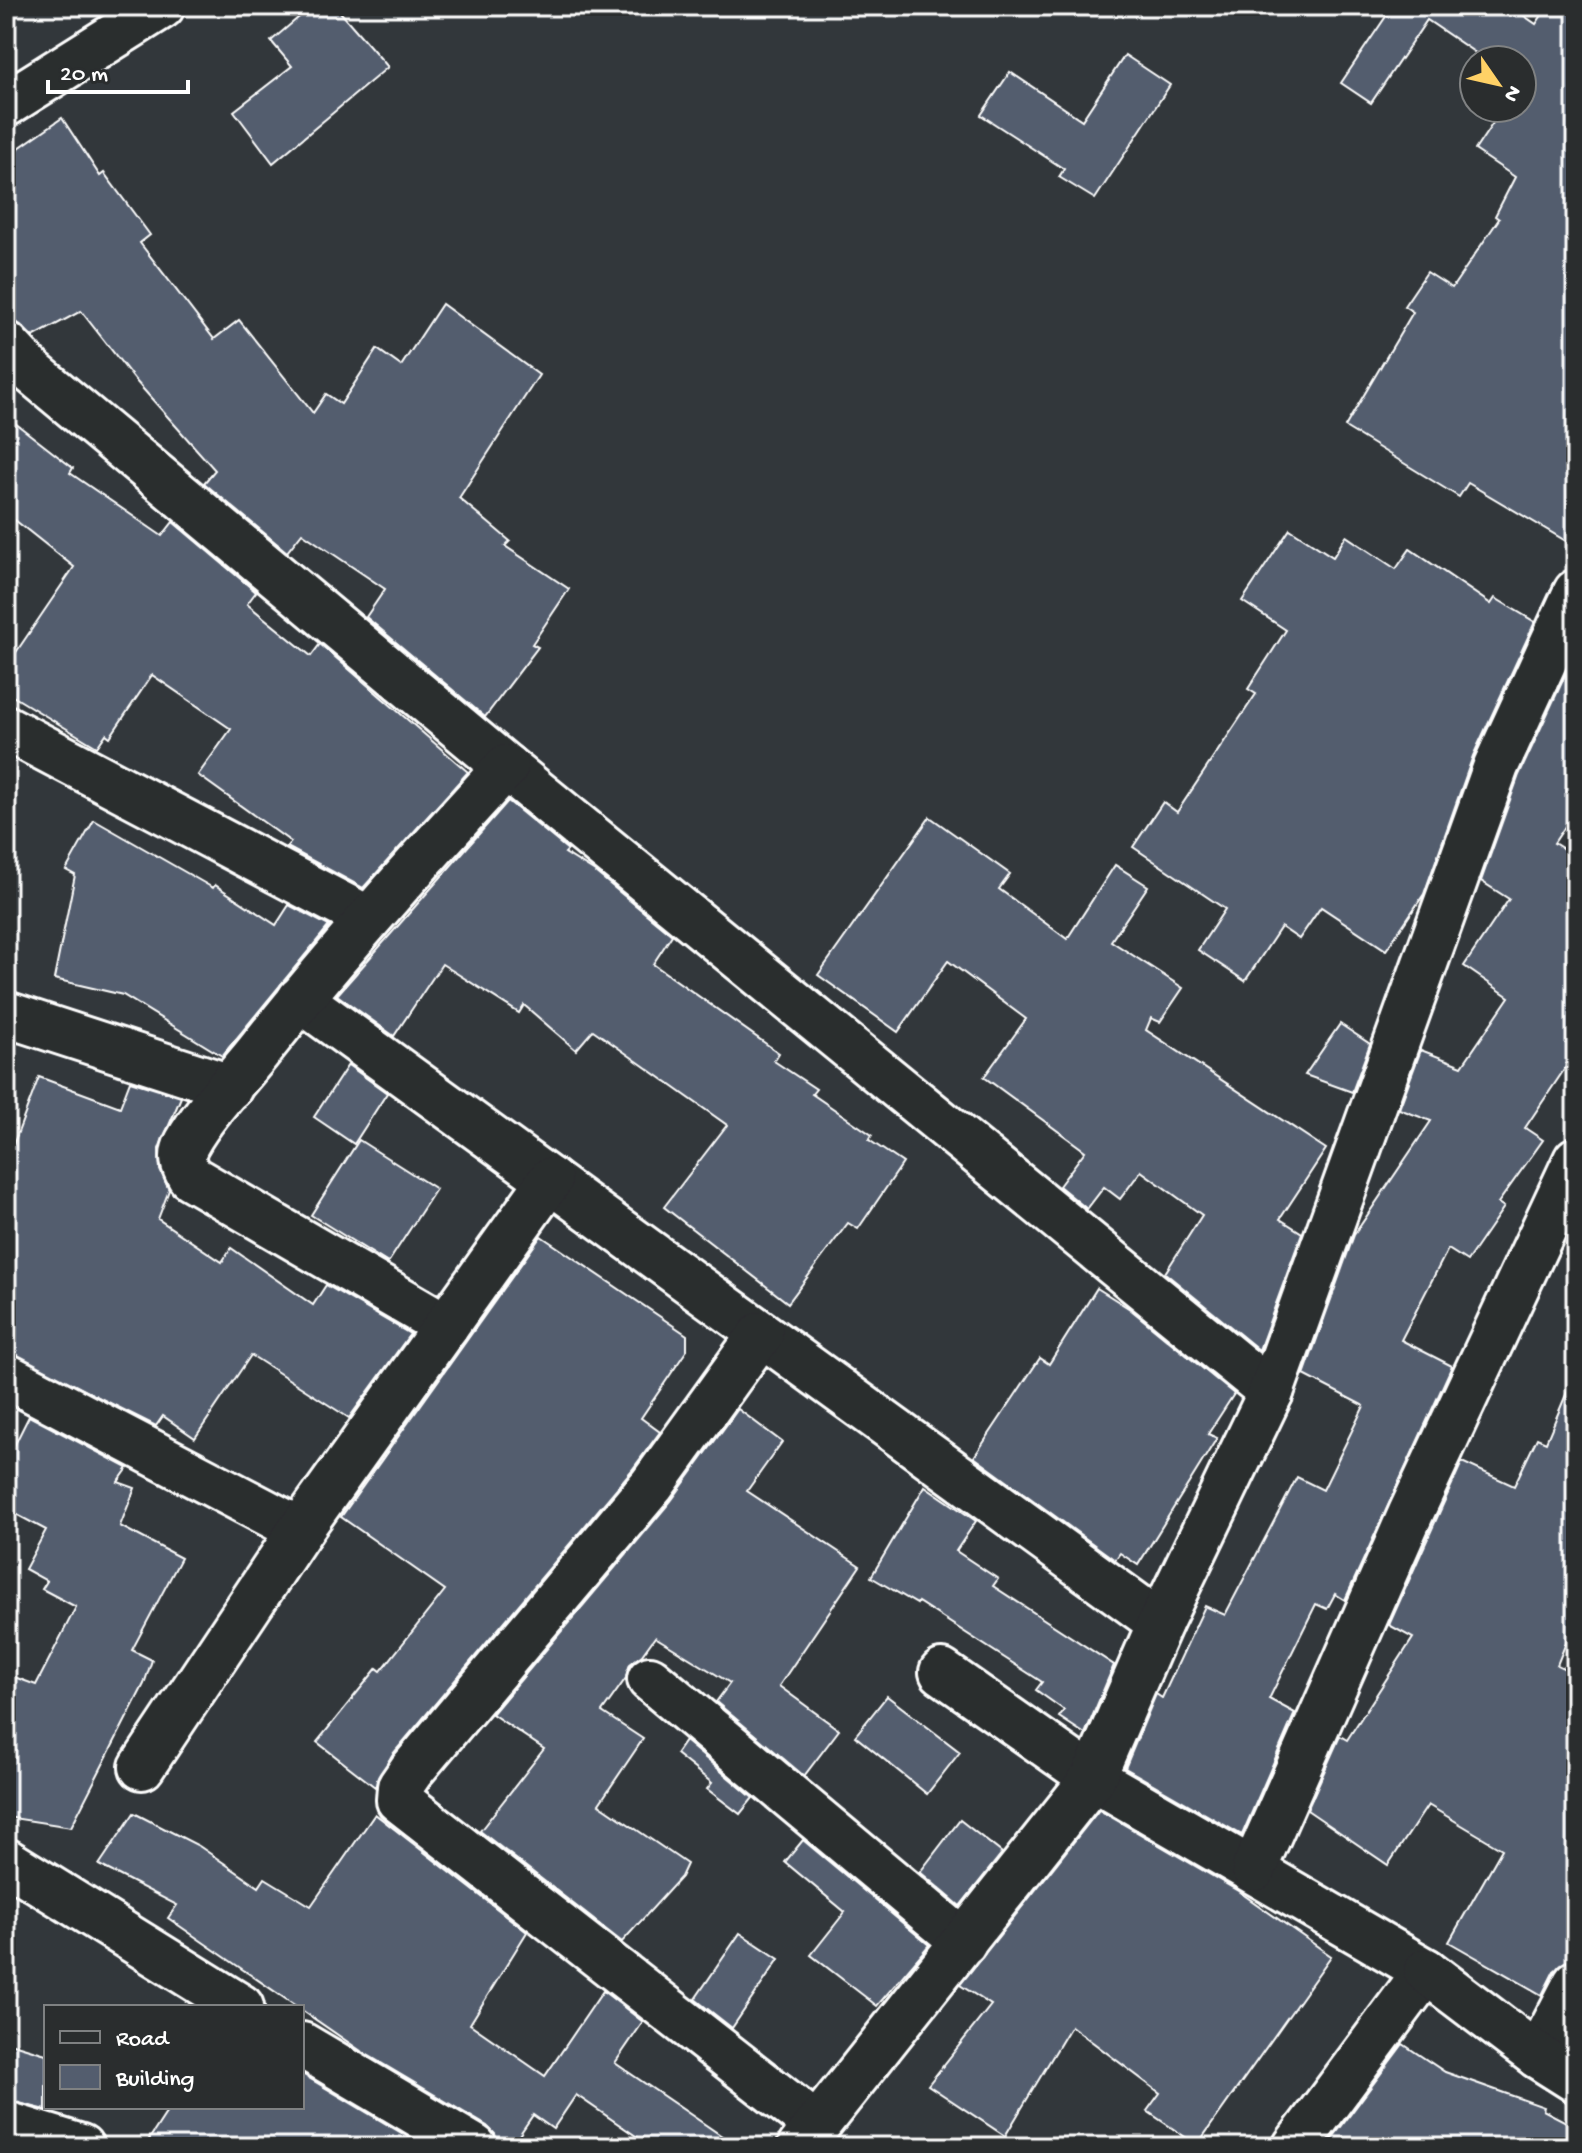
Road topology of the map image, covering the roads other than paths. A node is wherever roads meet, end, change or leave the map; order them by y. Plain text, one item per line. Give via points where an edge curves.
1 (162, 6) edge
2 (6, 104) edge
3 (6, 344) edge
4 (1576, 592) edge
5 (6, 728) edge
6 (506, 767) junction
7 (367, 918) junction
8 (300, 999) junction
9 (6, 1014) edge
10 (230, 1087) junction
11 (1576, 1160) edge
12 (550, 1180) junction
13 (446, 1326) junction
14 (761, 1334) junction
15 (6, 1376) edge
16 (1271, 1392) junction
17 (300, 1530) junction
18 (1160, 1623) junction
19 (942, 1672) dead end
20 (650, 1679) dead end
21 (142, 1767) dead end
22 (1093, 1778) junction
23 (6, 1861) edge
24 (1254, 1869) junction
25 (964, 1942) junction
26 (1426, 1971) junction
27 (1576, 1983) edge
28 (238, 2005) edge
29 (304, 2046) edge
30 (1538, 2056) junction
31 (1576, 2080) edge
32 (6, 2124) edge
33 (809, 2136) edge
34 (81, 2147) edge
35 (474, 2147) edge
36 (1295, 2147) edge

1 - 2 street
3 - 6 street via 31,371
4 - 16 street via 1496,766
5 - 7 street
6 - 7 street
6 - 16 street
7 - 8 street
8 - 10 street
8 - 12 street
9 - 10 street
10 - 13 street via 187,1144 183,1165 190,1177
11 - 24 street via 1411,1513
12 - 13 street
12 - 14 street
13 - 17 street
14 - 18 street
14 - 33 street via 652,1485 411,1771 400,1787 399,1800
15 - 17 street
16 - 18 street
17 - 21 street
18 - 22 street
19 - 22 street
20 - 25 street
22 - 24 street
22 - 25 street
23 - 28 street
24 - 26 street
25 - 33 street
26 - 30 street
26 - 36 street
27 - 30 street
29 - 35 street
30 - 31 street
32 - 34 street

